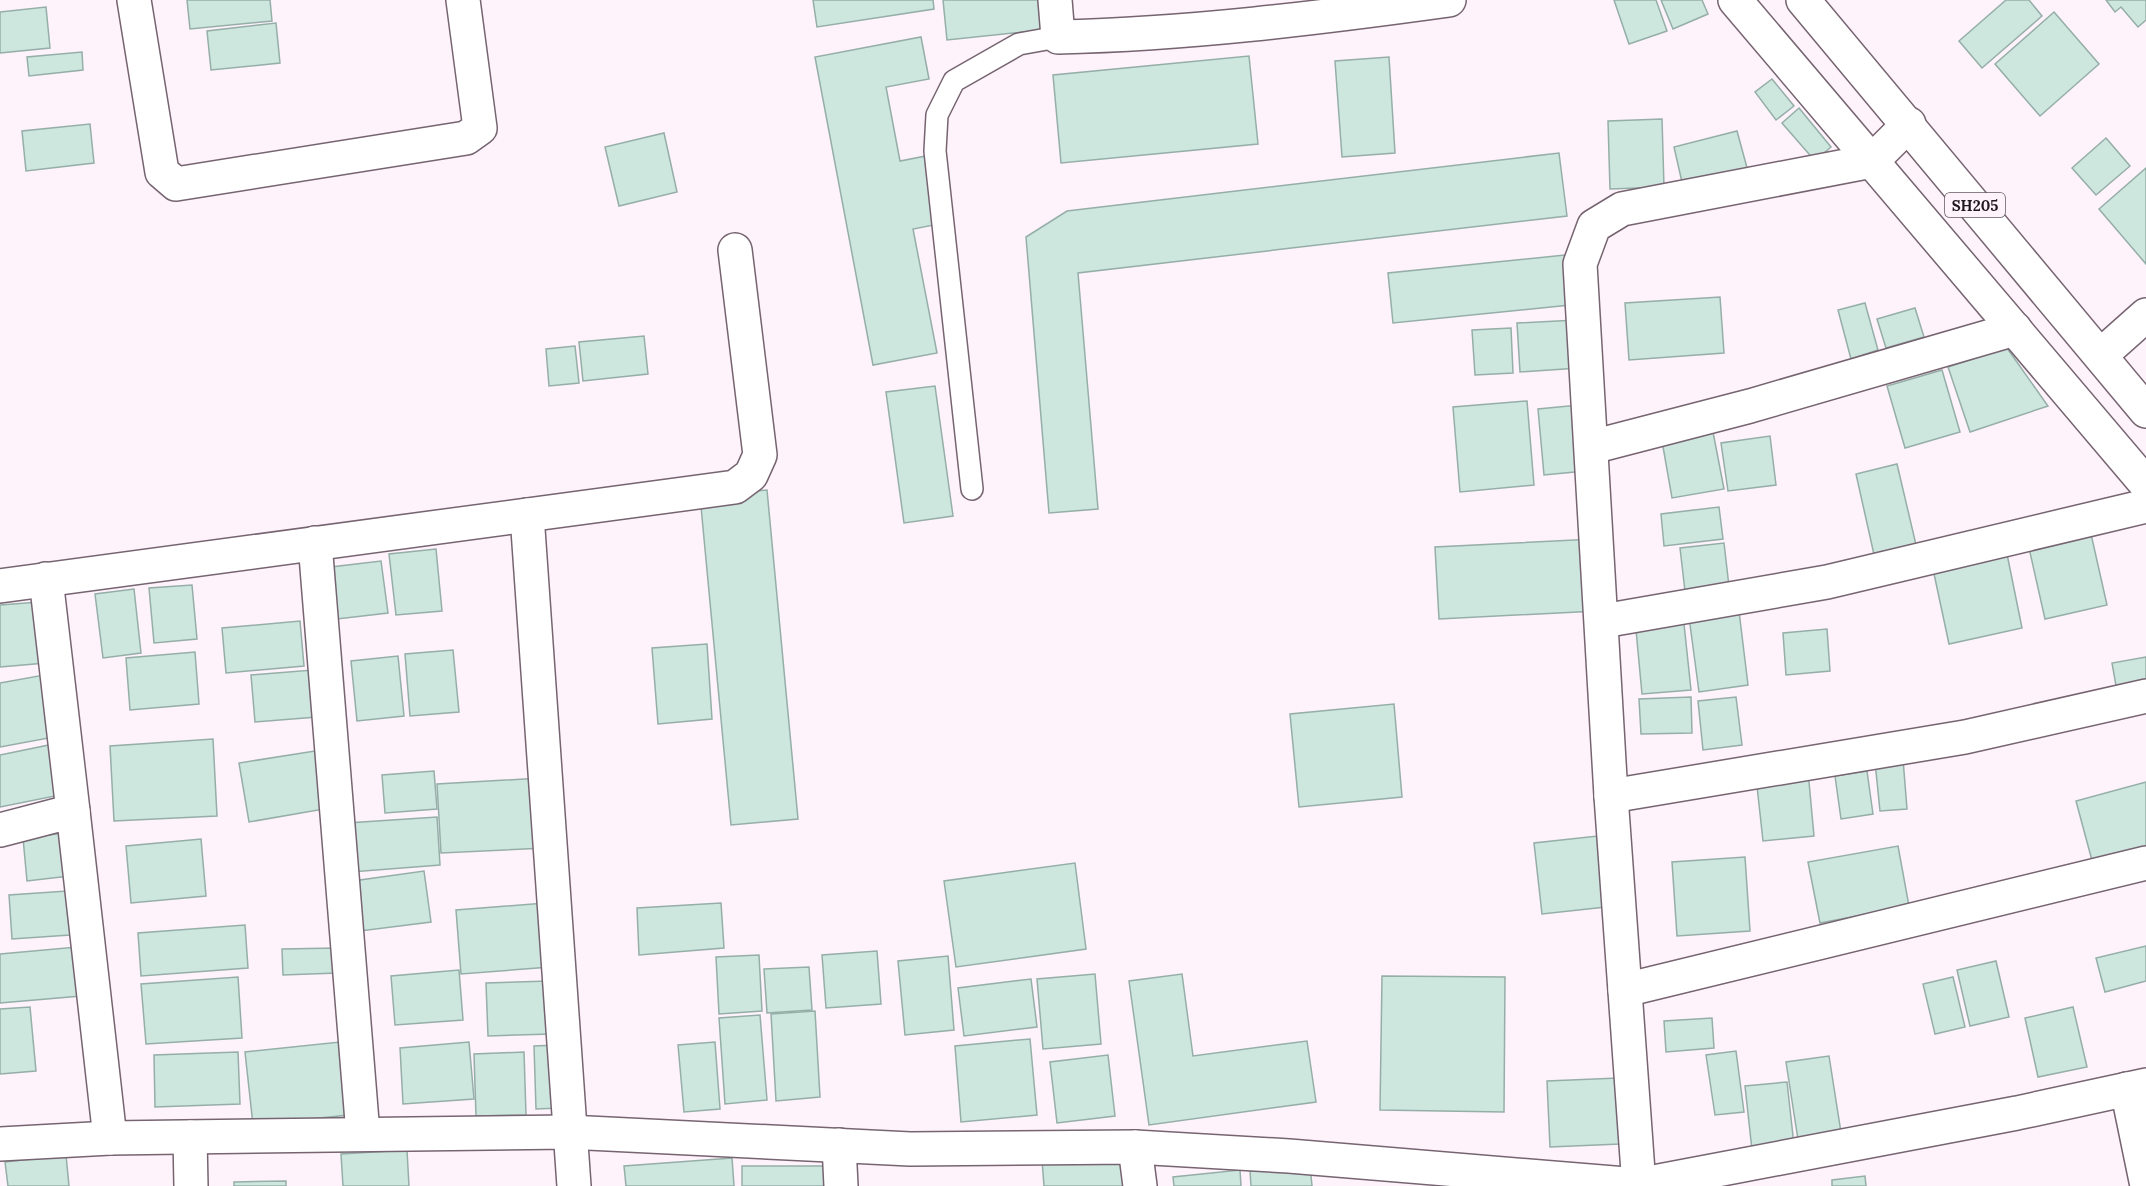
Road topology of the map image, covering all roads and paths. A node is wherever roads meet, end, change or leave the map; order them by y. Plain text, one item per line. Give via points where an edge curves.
1 (134, 0) edge
2 (464, 0) edge
3 (1055, 0) edge
4 (1449, 0) edge
5 (1735, 0) edge
6 (1803, 0) edge
7 (1058, 37) junction
8 (1909, 124) junction
9 (1872, 160) junction
10 (735, 250) dead end
11 (2146, 315) edge
12 (2015, 329) junction
13 (2101, 355) junction
14 (2146, 411) edge
15 (1592, 447) junction
16 (2146, 484) edge
17 (972, 489) dead end
18 (2146, 506) edge
19 (527, 515) junction
20 (315, 543) junction
21 (46, 579) junction
22 (0, 586) edge
23 (1603, 621) junction
24 (2146, 696) edge
25 (1611, 796) junction
26 (73, 811) junction
27 (0, 830) edge
28 (2146, 863) edge
29 (1625, 990) junction
30 (2137, 1087) edge
31 (568, 1132) junction
32 (363, 1134) junction
33 (189, 1137) junction
34 (110, 1138) junction
35 (0, 1144) edge
36 (839, 1145) junction
37 (1135, 1148) junction
38 (2146, 1181) edge
39 (1639, 1185) edge
40 (191, 1186) edge
41 (573, 1186) edge
42 (841, 1186) edge
43 (1140, 1186) edge

1 - 2 street via 162,172 176,184 466,138 480,128
3 - 7 street
4 - 7 street via 1239,25
5 - 9 street
6 - 8 street, SH205
7 - 17 lane via 1019,44 954,81 937,115 935,151
8 - 9 street
8 - 13 street, SH205
9 - 12 street
9 - 15 street via 1622,209 1594,226 1581,264
10 - 19 street via 760,455 752,475 735,487
11 - 13 street
12 - 15 street
12 - 16 street
13 - 14 street, SH205
15 - 23 street
18 - 23 street via 1827,582
19 - 20 street
19 - 31 street
20 - 21 street
20 - 32 street
21 - 22 street
21 - 26 street
23 - 25 street
24 - 25 street via 1965,736
25 - 29 street
26 - 27 street
26 - 34 street
28 - 29 street
29 - 39 street
30 - 38 street
30 - 39 street
31 - 32 street
31 - 36 street
31 - 41 street
32 - 33 street
33 - 34 street
33 - 40 street
34 - 35 street
36 - 37 street via 910,1149
36 - 42 street
37 - 39 street via 1289,1155
37 - 43 street

